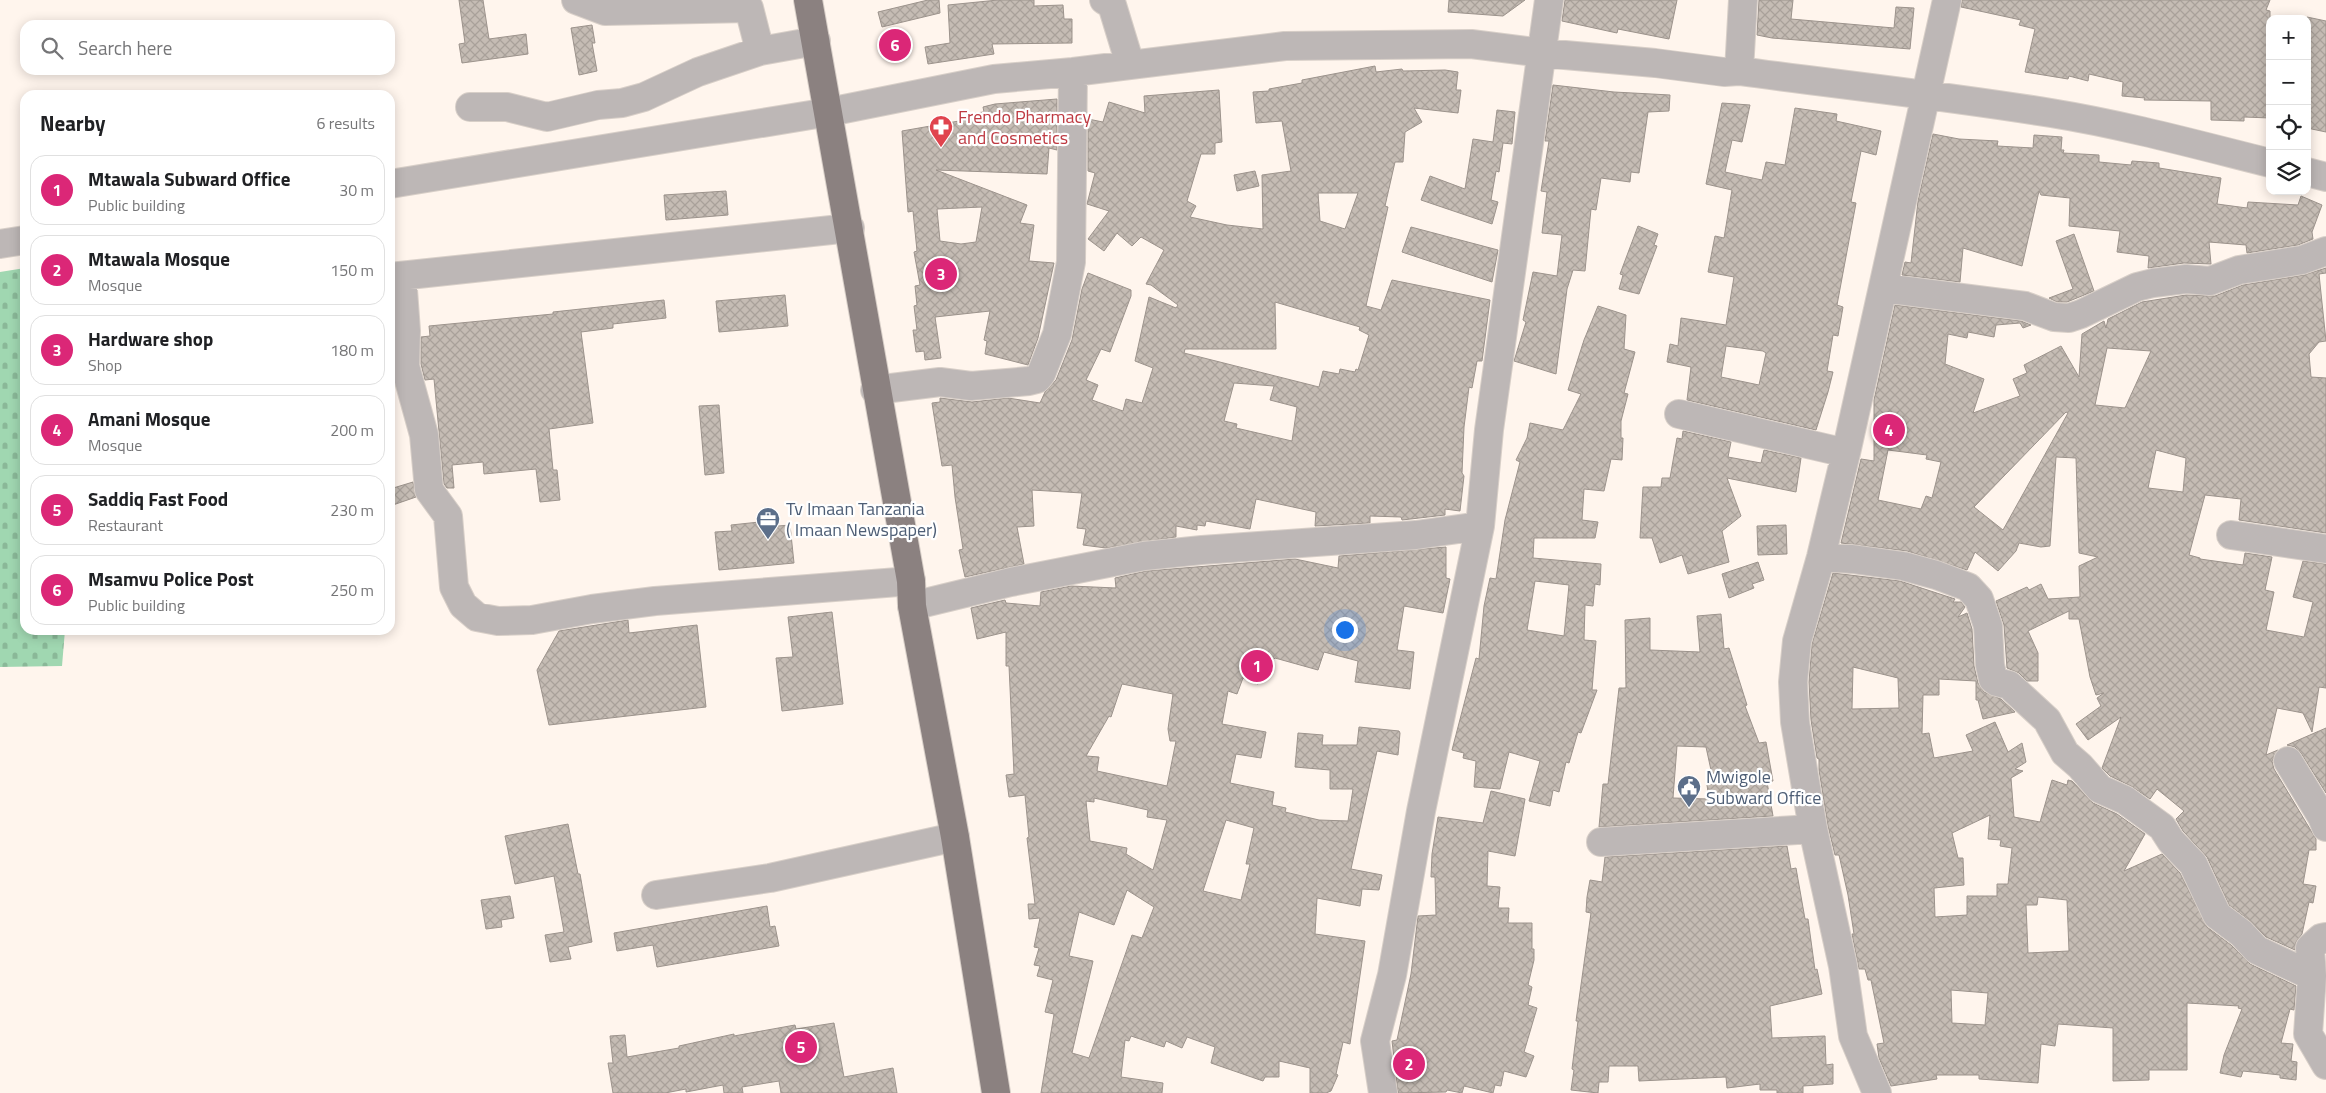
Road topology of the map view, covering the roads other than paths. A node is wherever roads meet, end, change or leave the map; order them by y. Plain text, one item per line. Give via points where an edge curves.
1 (576, 0) edge
2 (808, 0) edge
3 (1104, 0) edge
4 (1549, 0) edge
5 (1743, 0) edge
6 (1948, 0) edge
7 (816, 41) junction
8 (760, 51) junction
9 (1542, 53) junction
10 (1130, 64) junction
11 (1739, 71) junction
12 (1073, 72) junction
13 (1926, 95) junction
14 (470, 107) dead end
15 (829, 112) junction
16 (2266, 162) edge
17 (2311, 173) edge
18 (2326, 177) edge
19 (395, 183) edge
20 (850, 228) junction
21 (20, 241) edge
22 (0, 244) edge
23 (2326, 251) edge
24 (396, 276) edge
25 (1883, 288) junction
26 (875, 390) junction
27 (1679, 414) dead end
28 (1846, 453) junction
29 (1480, 526) junction
30 (2231, 535) dead end
31 (2326, 549) edge
32 (1821, 557) junction
33 (912, 593) junction
34 (2288, 761) dead end
35 (2326, 827) edge
36 (1813, 829) junction
37 (955, 837) junction
38 (1601, 842) dead end
39 (656, 895) dead end
40 (2326, 938) edge
41 (2312, 976) junction
42 (2326, 1065) edge
43 (996, 1093) edge
44 (1383, 1093) edge
45 (1877, 1093) edge

1 - 8 street via 605,12 749,8
2 - 7 main road
3 - 10 street via 1112,5
4 - 9 street
5 - 11 street
6 - 13 street
7 - 8 street
7 - 15 main road
8 - 14 street via 698,72 622,104 598,105 547,117 507,107
9 - 10 street via 1471,44 1285,46
9 - 11 street
9 - 29 street via 1490,430
10 - 12 street
11 - 13 street
12 - 15 street via 994,79
12 - 26 street via 1072,262 1057,334 1041,374 1037,378 1015,382 971,386 940,382
13 - 16 street via 2052,113
13 - 25 street
15 - 19 street
15 - 20 main road
17 - 18 street
20 - 24 street
20 - 26 main road
21 - 22 street
23 - 25 street via 2302,260 2239,270 2210,281 2186,279 2137,287 2069,318 2054,317 2025,306
24 - 33 street via 406,331 405,366 424,434 429,490 448,516 454,587 463,604 477,617 498,621 532,620 655,601
25 - 28 street
26 - 33 main road
27 - 28 street
28 - 32 street
29 - 33 street via 1416,535 1144,556 1011,582
29 - 44 street via 1421,811 1392,975 1375,1041
30 - 31 street
32 - 36 street via 1796,641 1793,682 1794,722
32 - 41 street via 1903,566 1950,579 1968,588 1978,599 1988,626 1993,679 2009,685 2047,720 2065,752 2100,789 2125,800 2162,827 2193,864 2218,915 2257,950
33 - 37 main road
34 - 35 street
36 - 38 street
36 - 45 street via 1843,966 1854,1036
37 - 39 street via 770,878
37 - 43 main road
40 - 41 street via 2321,938 2310,948
41 - 42 street via 2308,1034

